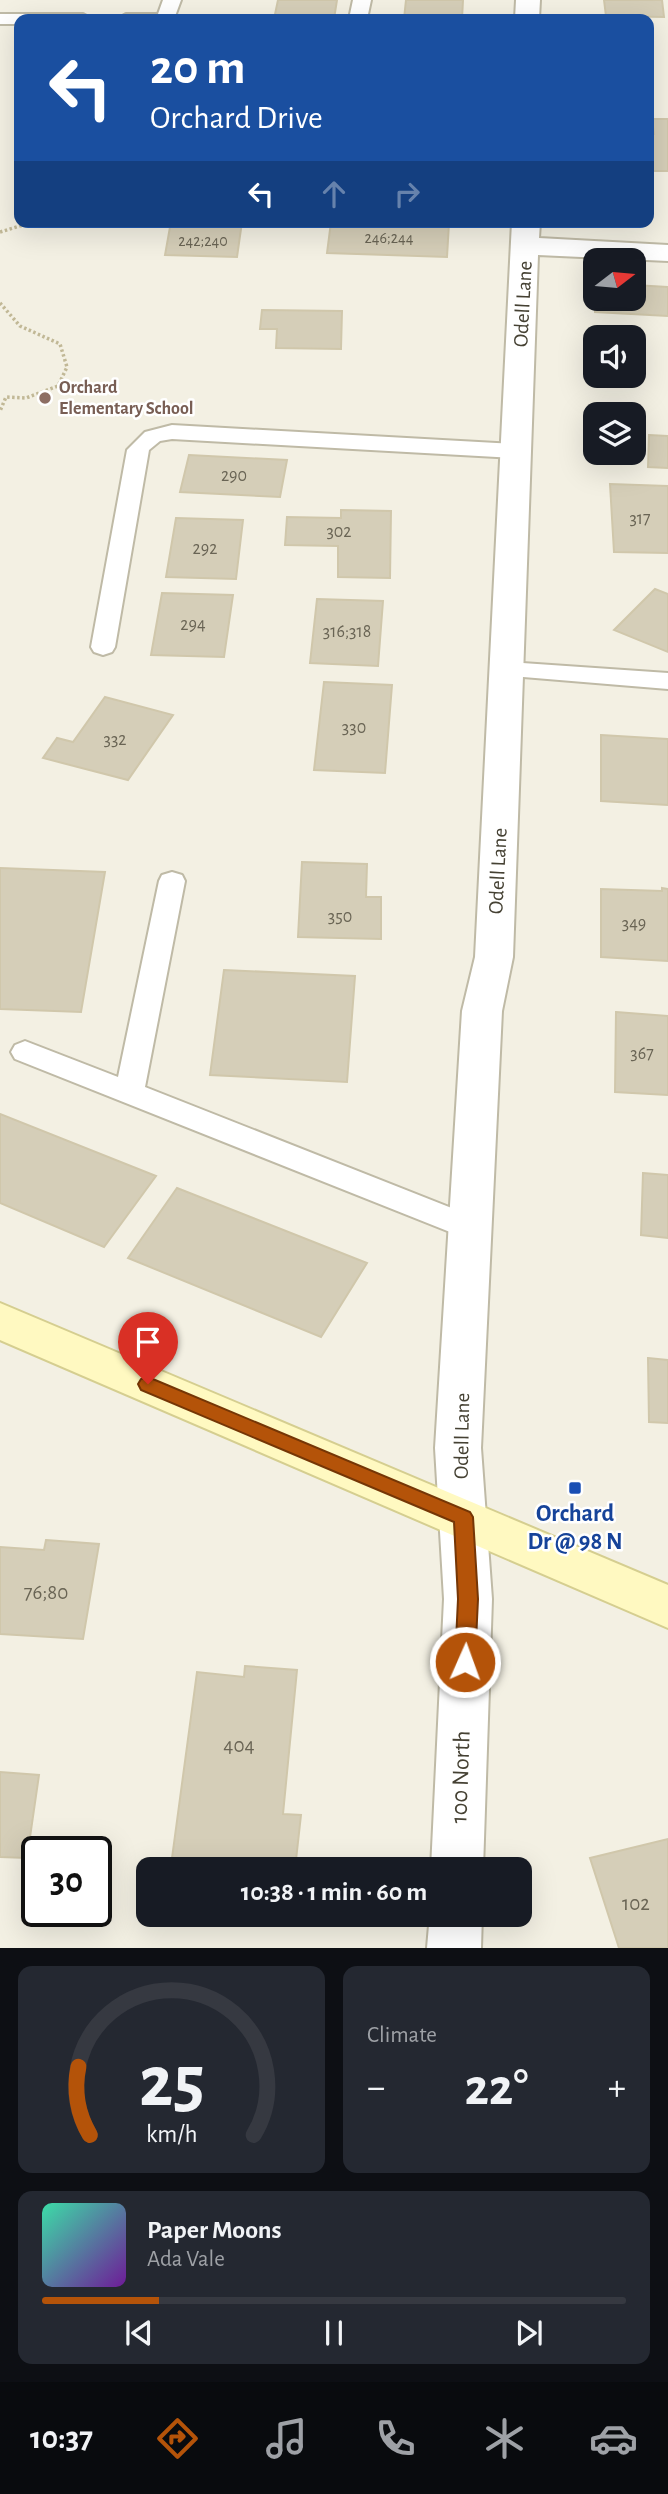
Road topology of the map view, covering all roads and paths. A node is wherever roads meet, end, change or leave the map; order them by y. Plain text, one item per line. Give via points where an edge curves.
1 (526, 234) edge
2 (668, 253) edge
3 (0, 303) edge
4 (0, 411) edge
5 (516, 451) junction
6 (103, 648) dead end
7 (507, 670) junction
8 (668, 681) edge
9 (172, 881) dead end
10 (25, 1052) dead end
11 (129, 1093) junction
12 (471, 1228) junction
13 (0, 1321) edge
14 (463, 1517) junction
15 (668, 1606) edge
16 (457, 1857) edge
17 (455, 1927) edge
18 (454, 1948) edge

1 - 2 street
1 - 5 street, Odell Lane
3 - 4 path via 20,326 60,344 67,367 58,386 26,398 6,397
5 - 6 lane via 172,432 146,439 138,450
5 - 7 street, Odell Lane
7 - 8 lane
7 - 12 street, Odell Lane via 494,957 482,1011
9 - 11 lane
10 - 11 lane
11 - 12 lane
12 - 14 street, Odell Lane via 458,1448
13 - 14 main road
14 - 15 main road
14 - 16 street, 100 North via 468,1599
17 - 18 street

